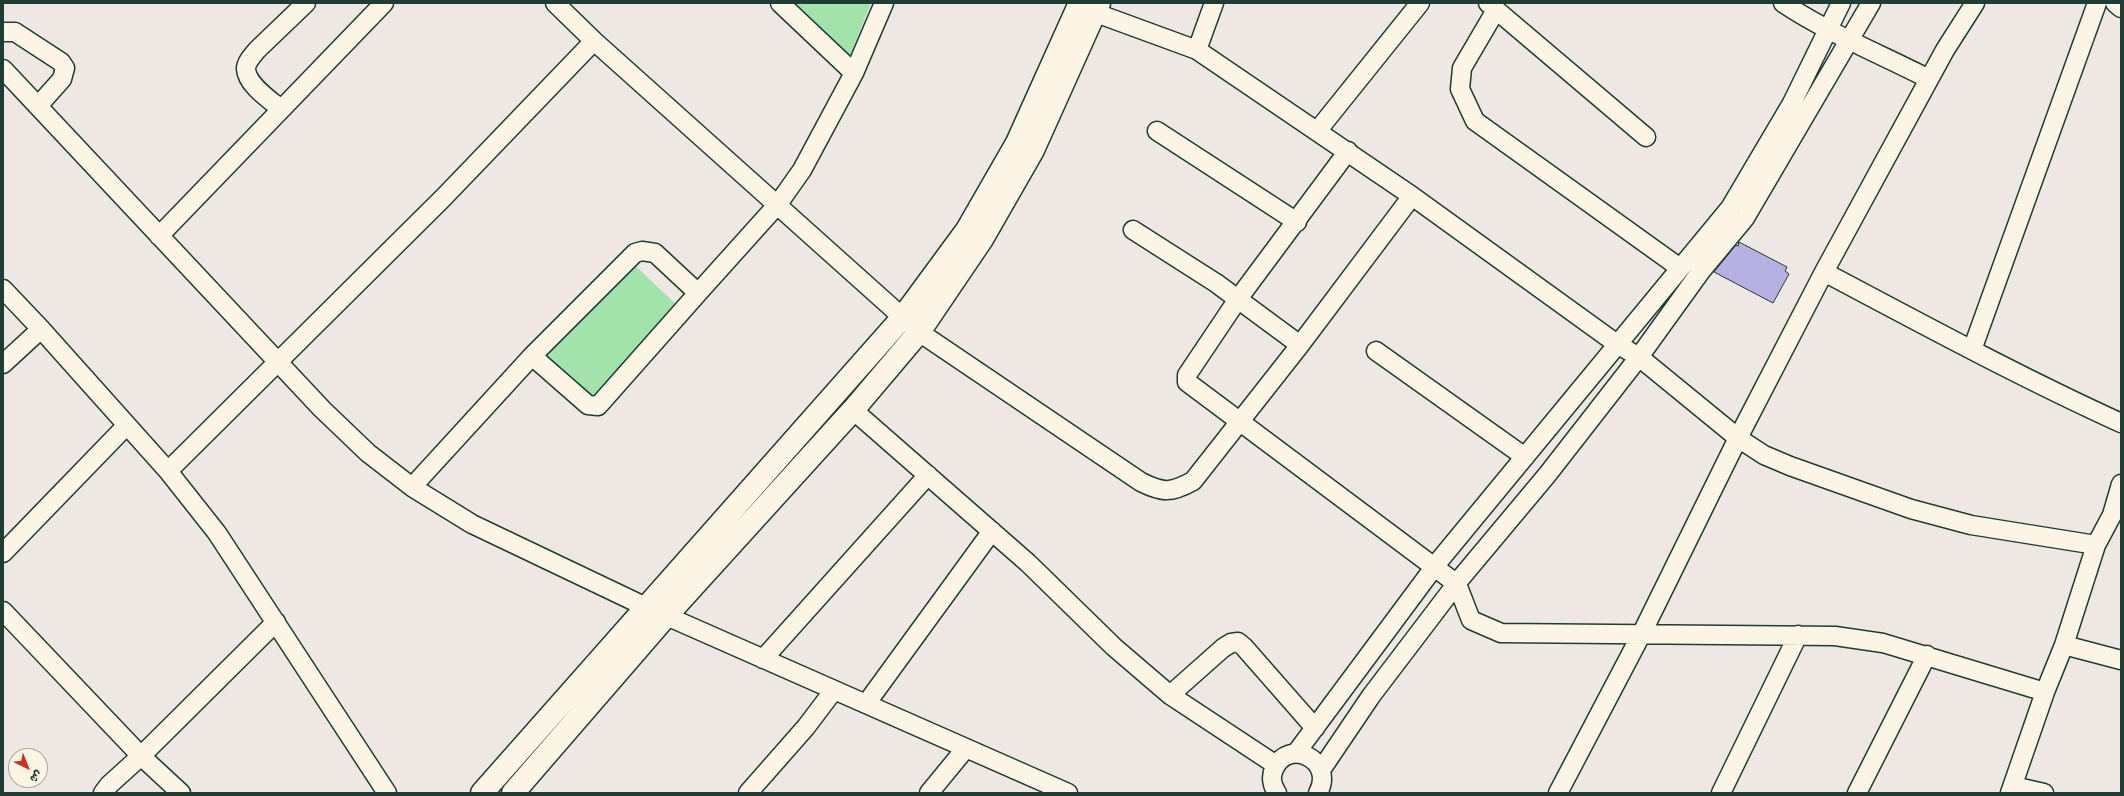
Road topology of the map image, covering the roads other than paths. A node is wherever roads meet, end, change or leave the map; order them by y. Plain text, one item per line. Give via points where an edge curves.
1 (306, 3) edge
2 (384, 3) edge
3 (555, 3) edge
4 (780, 3) edge
5 (884, 3) edge
6 (1214, 3) edge
7 (1420, 3) edge
8 (1783, 3) edge
9 (1841, 3) edge
10 (1871, 3) edge
11 (1975, 3) edge
12 (2097, 3) edge
13 (2115, 3) edge
14 (1088, 6) edge
15 (1492, 6) edge
16 (2121, 8) edge
17 (1827, 30) junction
18 (3, 32) edge
19 (1850, 39) junction
20 (594, 41) junction
21 (1197, 50) junction
22 (3, 69) edge
23 (854, 73) junction
24 (1929, 79) junction
25 (38, 106) junction
26 (281, 109) junction
27 (1318, 130) junction
28 (1157, 131) dead end
29 (1646, 137) dead end
30 (1348, 151) junction
31 (1412, 196) junction
32 (778, 204) junction
33 (1297, 222) junction
34 (1134, 230) dead end
35 (159, 236) junction
36 (1680, 268) junction
37 (1824, 272) junction
38 (3, 289) edge
39 (698, 293) junction
40 (1238, 299) junction
41 (904, 317) junction
42 (41, 329) junction
43 (919, 332) junction
44 (1617, 344) junction
45 (1300, 345) junction
46 (1972, 350) junction
47 (1376, 351) dead end
48 (532, 356) junction
49 (1639, 357) junction
50 (278, 363) junction
51 (3, 364) edge
52 (853, 410) junction
53 (1240, 421) junction
54 (2121, 423) edge
55 (127, 425) junction
56 (1738, 438) junction
57 (1525, 457) junction
58 (168, 471) junction
59 (928, 475) junction
60 (2121, 484) edge
61 (412, 487) junction
62 (2117, 517) edge
63 (992, 531) junction
64 (2096, 546) junction
65 (3, 553) edge
66 (1434, 567) junction
67 (1457, 584) junction
68 (646, 607) junction
69 (3, 611) edge
70 (666, 616) junction
71 (276, 622) junction
72 (1642, 633) junction
73 (1798, 635) junction
74 (2064, 645) junction
75 (1927, 655) junction
76 (763, 659) junction
77 (2121, 660) edge
78 (834, 690) junction
79 (2045, 692) junction
80 (1170, 695) junction
81 (866, 704) junction
82 (1315, 728) junction
83 (966, 748) junction
84 (1296, 753) junction
85 (141, 756) junction
86 (1276, 764) junction
87 (1321, 770) junction
88 (2012, 789) edge
89 (1273, 791) edge
90 (103, 793) edge
91 (182, 793) edge
92 (387, 793) edge
93 (482, 793) edge
94 (513, 793) edge
95 (748, 793) edge
96 (929, 793) edge
97 (1068, 793) edge
98 (1318, 793) edge
99 (1558, 793) edge
100 (1721, 793) edge
101 (1858, 793) edge
102 (2044, 793) edge

1 - 26 street via 257,50 246,68 248,77
2 - 26 street
3 - 20 street
4 - 23 street
5 - 23 street
6 - 21 street
7 - 27 street
8 - 17 street
9 - 17 street
10 - 19 street
11 - 24 street
12 - 46 street
13 - 16 street
14 - 21 street
14 - 41 street via 1017,143 967,230
14 - 43 street via 1033,150 982,239
15 - 29 street
15 - 36 street via 1462,68 1460,89 1475,121
17 - 19 street
17 - 36 street via 1792,103 1730,208
18 - 25 street via 15,32 61,62 65,68 62,79
19 - 24 street
19 - 49 street via 1745,218 1701,271
20 - 32 street
20 - 50 street via 443,198
21 - 27 street
22 - 25 street
23 - 32 street via 802,170
24 - 37 street
25 - 35 street
26 - 35 street
27 - 30 street
28 - 33 street
30 - 31 street
30 - 33 street
31 - 44 street
31 - 45 street
32 - 39 street
32 - 41 street
33 - 40 street
34 - 40 street
35 - 50 street
36 - 44 street
37 - 46 street
37 - 56 street
38 - 42 street
39 - 48 street via 655,253 642,250 635,253
39 - 48 street via 598,406 588,405
40 - 45 street
40 - 53 street via 1186,378 1190,385
41 - 43 street
41 - 68 street
42 - 51 street
42 - 55 street
43 - 52 street
43 - 53 street via 1155,489 1169,491 1193,481
44 - 49 street
44 - 57 street
45 - 53 street
46 - 54 street
47 - 57 street
48 - 61 street
49 - 56 street
49 - 67 street
50 - 58 street
50 - 61 street via 368,452
52 - 59 street
52 - 70 street
53 - 66 street
55 - 58 street
55 - 65 street
56 - 64 street via 1764,455 1790,466 1911,509 1971,525
56 - 72 street
57 - 66 street
58 - 71 street via 217,533
59 - 63 street
59 - 76 street
60 - 62 street
61 - 68 street via 472,524
62 - 64 street
63 - 80 street via 1114,647
63 - 81 street
64 - 74 street
66 - 67 street
66 - 82 street
67 - 72 street via 1470,620 1501,633
67 - 87 street via 1371,696
68 - 70 street
68 - 93 street
69 - 85 street
70 - 76 street
70 - 94 street
71 - 85 street
71 - 92 street
72 - 73 street
72 - 99 street
73 - 75 street via 1835,636 1883,643
73 - 100 street
74 - 77 street
74 - 79 street
75 - 79 street
75 - 101 street
76 - 78 street
78 - 81 street
78 - 95 street via 806,727
79 - 88 street
80 - 82 street via 1223,648 1238,642
80 - 86 street
81 - 83 street
82 - 84 street
83 - 96 street
83 - 97 street
84 - 86 street
84 - 87 street via 1311,758
85 - 90 street
85 - 91 street
86 - 89 street via 1272,779
87 - 98 street via 1322,786
88 - 102 street

